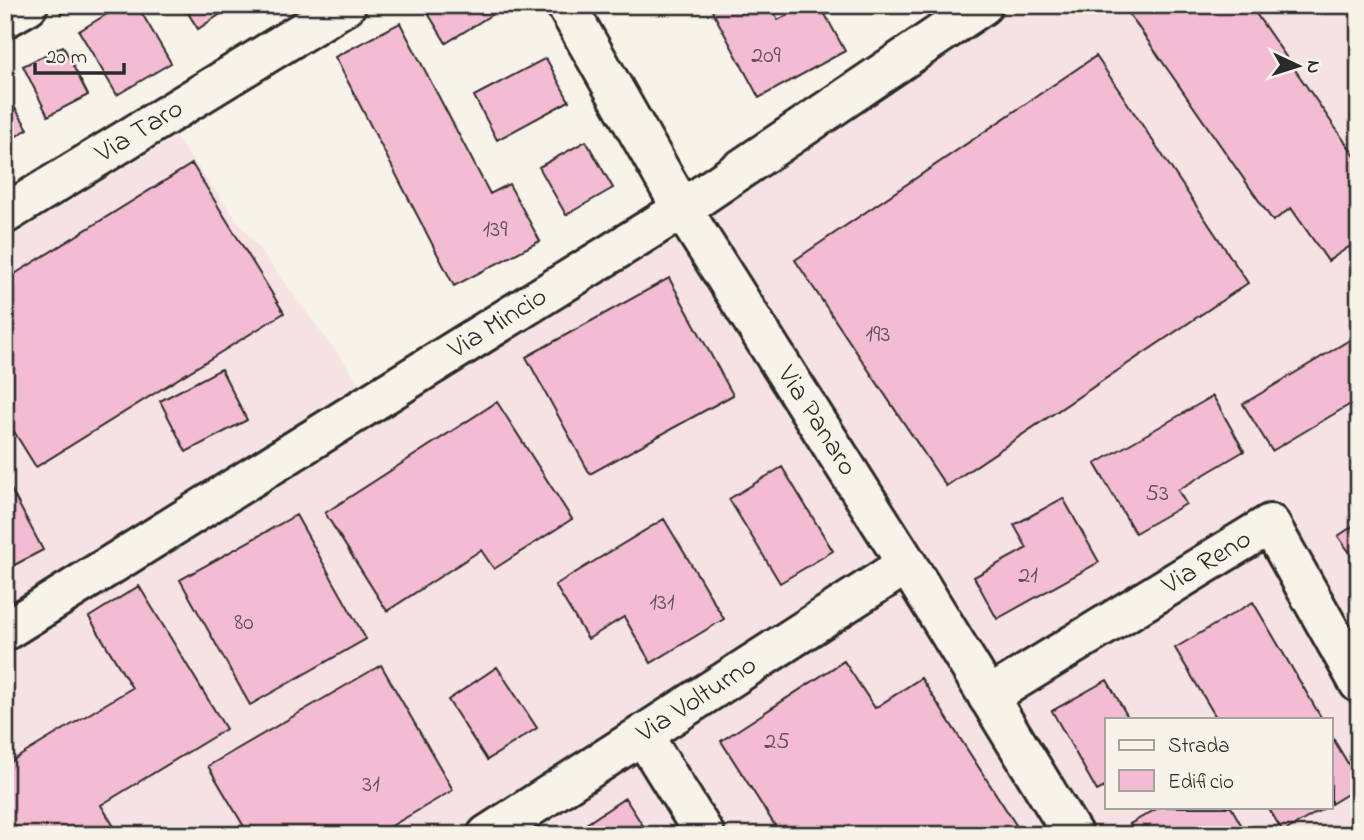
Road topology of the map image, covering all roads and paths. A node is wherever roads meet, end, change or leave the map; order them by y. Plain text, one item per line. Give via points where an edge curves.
1 (346, 5) edge
2 (566, 5) edge
3 (983, 5) edge
4 (682, 209) junction
5 (5, 214) edge
6 (907, 564) junction
7 (5, 631) edge
8 (1359, 683) edge
9 (988, 696) junction
10 (643, 735) junction
11 (487, 835) edge
12 (705, 835) edge
13 (1073, 835) edge

1 - 5 street, Via Taro
2 - 4 street, Via Panaro
3 - 4 street, Via Mincio
4 - 6 street, Via Panaro
4 - 7 street, Via Mincio
6 - 9 street, Via Panaro
6 - 10 street, Via Volturno
8 - 9 street, Via Reno via 1270,524
9 - 13 street, Via Panaro
10 - 11 street, Via Volturno
10 - 12 street

